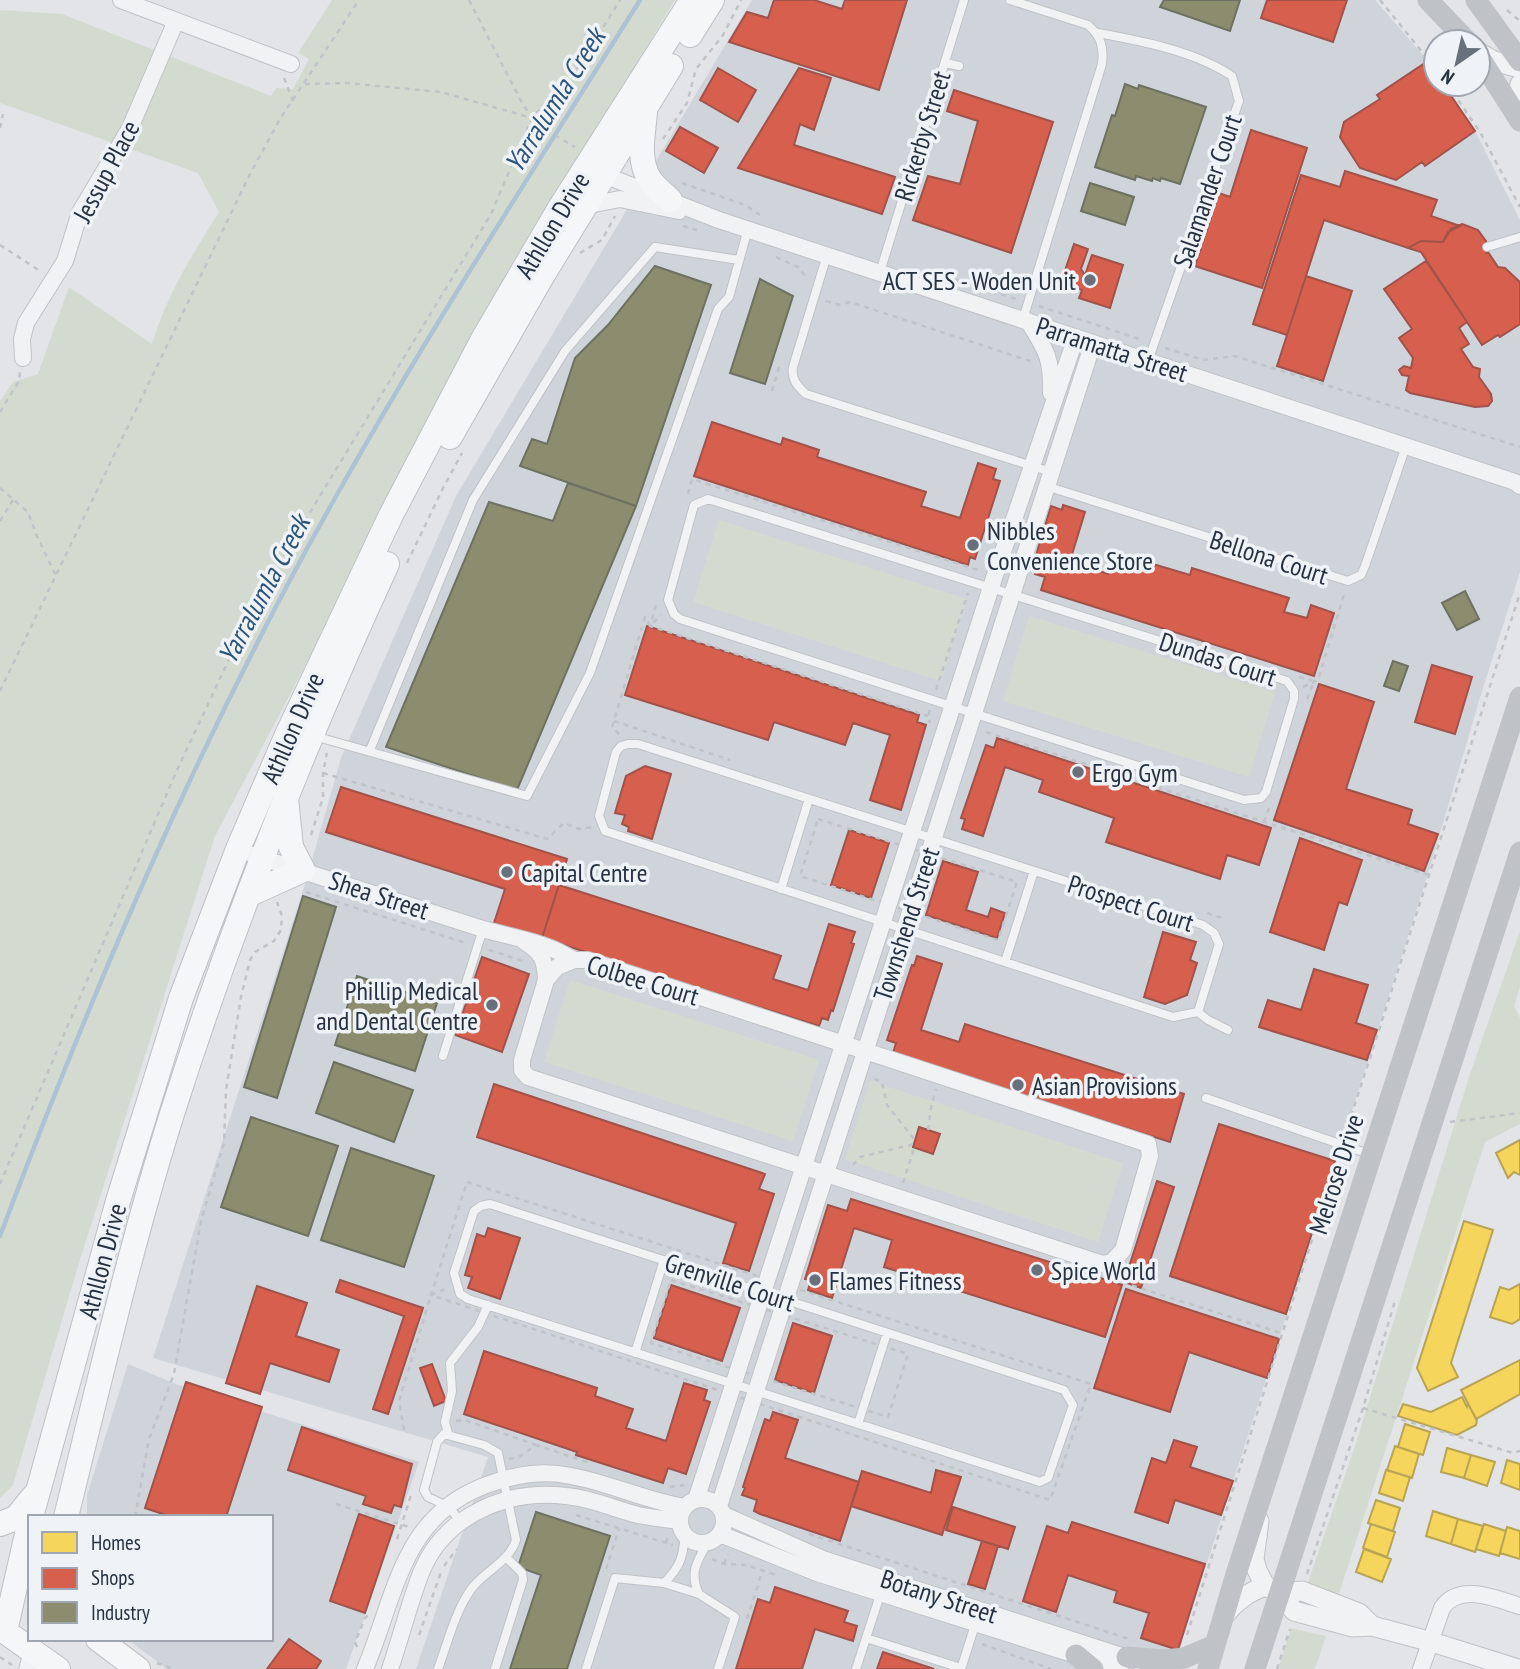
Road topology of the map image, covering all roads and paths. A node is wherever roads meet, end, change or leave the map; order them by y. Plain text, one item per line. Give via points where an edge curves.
1 (121, 0) edge
2 (359, 0) edge
3 (469, 0) edge
4 (620, 0) edge
5 (692, 0) edge
6 (712, 0) edge
7 (964, 0) edge
8 (1010, 0) edge
9 (1380, 0) edge
10 (1428, 0) edge
11 (1476, 0) edge
12 (1507, 10) dead end
13 (176, 21) junction
14 (1520, 21) edge
15 (1455, 28) edge
16 (1098, 33) junction
17 (1422, 52) edge
18 (1492, 60) edge
19 (1520, 61) edge
20 (945, 63) junction
21 (291, 65) joint
22 (958, 66) dead end
23 (1520, 68) edge
24 (1492, 76) edge
25 (305, 84) junction
26 (1520, 84) edge
27 (1457, 98) edge
28 (293, 101) junction
29 (646, 106) junction
30 (1520, 109) edge
31 (3, 114) dead end
32 (531, 118) junction
33 (1520, 121) edge
34 (0, 128) edge
35 (568, 144) dead end
36 (604, 175) junction
37 (678, 192) junction
38 (584, 206) junction
39 (1520, 207) edge
40 (558, 212) junction
41 (762, 217) dead end
42 (707, 224) junction
43 (679, 225) dead end
44 (748, 229) junction
45 (1520, 237) edge
46 (0, 245) edge
47 (1487, 247) dead end
48 (827, 255) junction
49 (776, 257) dead end
50 (739, 260) junction
51 (916, 267) dead end
52 (880, 272) junction
53 (808, 279) dead end
54 (54, 280) junction
55 (814, 298) junction
56 (1028, 303) junction
57 (1025, 320) junction
58 (1076, 337) junction
59 (1093, 343) junction
60 (1154, 344) junction
61 (23, 358) joint
62 (1147, 361) junction
63 (1037, 364) dead end
64 (1051, 406) junction
65 (0, 412) edge
66 (1406, 446) junction
67 (1520, 447) edge
68 (1031, 466) junction
69 (1049, 479) junction
70 (1518, 483) edge
71 (0, 488) edge
72 (13, 500) junction
73 (684, 505) dead end
74 (0, 521) edge
75 (980, 563) dead end
76 (56, 576) junction
77 (971, 581) junction
78 (1348, 581) junction
79 (990, 587) junction
80 (1520, 593) edge
81 (1012, 594) junction
82 (658, 599) dead end
83 (670, 607) junction
84 (650, 626) junction
85 (1288, 673) dead end
86 (1314, 681) junction
87 (0, 691) edge
88 (1294, 691) junction
89 (1520, 697) edge
90 (933, 700) junction
91 (952, 706) junction
92 (1305, 707) dead end
93 (973, 713) junction
94 (614, 721) junction
95 (986, 732) dead end
96 (313, 736) junction
97 (286, 737) junction
98 (628, 744) junction
99 (370, 750) junction
100 (741, 763) dead end
101 (1273, 796) dead end
102 (286, 798) junction
103 (809, 799) junction
104 (1264, 822) junction
105 (603, 825) junction
106 (912, 832) junction
107 (311, 836) dead end
108 (933, 839) junction
109 (1520, 852) edge
110 (249, 854) junction
111 (1034, 871) junction
112 (1429, 875) junction
113 (302, 881) junction
114 (781, 889) junction
115 (248, 895) junction
116 (280, 896) dead end
117 (275, 898) dead end
118 (882, 922) junction
119 (484, 929) junction
120 (904, 929) junction
121 (281, 930) dead end
122 (521, 940) junction
123 (478, 946) junction
124 (574, 960) junction
125 (524, 962) dead end
126 (1005, 962) junction
127 (546, 980) junction
128 (1198, 1012) junction
129 (1228, 1030) dead end
130 (843, 1044) junction
131 (865, 1051) junction
132 (443, 1056) dead end
133 (867, 1076) dead end
134 (940, 1076) junction
135 (1206, 1098) dead end
136 (1520, 1113) edge
137 (1450, 1122) dead end
138 (928, 1130) dead end
139 (1342, 1144) junction
140 (911, 1145) junction
141 (1372, 1155) junction
142 (803, 1167) junction
143 (849, 1170) dead end
144 (825, 1174) junction
145 (0, 1184) edge
146 (898, 1197) junction
147 (664, 1260) junction
148 (1112, 1262) junction
149 (457, 1285) junction
150 (763, 1293) junction
151 (785, 1300) junction
152 (488, 1306) junction
153 (887, 1333) junction
154 (1284, 1334) junction
155 (635, 1353) junction
156 (733, 1384) junction
157 (756, 1391) junction
158 (1363, 1408) dead end
159 (445, 1422) junction
160 (858, 1424) junction
161 (404, 1430) dead end
162 (448, 1433) junction
163 (536, 1445) dead end
164 (1520, 1451) edge
165 (505, 1478) junction
166 (38, 1487) junction
167 (413, 1488) dead end
168 (508, 1499) junction
169 (336, 1504) dead end
170 (447, 1506) junction
171 (1258, 1509) junction
172 (70, 1510) edge
173 (721, 1510) junction
174 (31, 1515) edge
175 (135, 1515) edge
176 (686, 1515) junction
177 (461, 1521) junction
178 (0, 1524) edge
179 (402, 1525) junction
180 (28, 1527) edge
181 (422, 1531) junction
182 (714, 1538) junction
183 (397, 1539) dead end
184 (506, 1557) junction
185 (15, 1580) edge
186 (664, 1583) junction
187 (883, 1586) junction
188 (1272, 1589) junction
189 (699, 1594) junction
190 (1520, 1606) edge
191 (977, 1617) junction
192 (1223, 1617) junction
193 (1291, 1621) dead end
194 (2, 1635) edge
195 (866, 1638) junction
196 (101, 1641) edge
197 (1432, 1642) junction
198 (1215, 1645) junction
199 (1076, 1655) junction
200 (0, 1657) edge
201 (29, 1657) edge
202 (1184, 1658) junction
203 (1123, 1663) edge
204 (1255, 1665) edge
205 (58, 1669) edge
206 (138, 1669) edge
207 (365, 1669) edge
208 (390, 1669) edge
209 (439, 1669) edge
210 (495, 1669) edge
211 (586, 1669) edge
212 (718, 1669) edge
213 (856, 1669) edge
214 (961, 1669) edge
215 (1093, 1669) edge
216 (1157, 1669) edge
217 (1208, 1669) edge
218 (1277, 1669) edge
219 (1421, 1669) edge
220 (1518, 1669) edge

1 - 13 street
2 - 25 path
3 - 32 path
4 - 32 path via 580,65
5 - 40 main road, Athllon Drive
6 - 29 main road, Athllon Drive
7 - 20 lane, Rickerby Street
8 - 16 lane, Salamander Court via 1088,25
9 - 17 path
10 - 15 main road
11 - 19 main road
12 - 14 path
13 - 21 street
13 - 54 street, Jessup Place via 130,128 80,212
16 - 56 lane via 1102,64
16 - 60 lane, Salamander Court via 1218,67 1232,76 1239,101
18 - 23 street
20 - 22 lane
20 - 52 lane, Rickerby Street
21 - 28 path via 283,76
24 - 33 main road
25 - 28 path
25 - 32 path via 441,92
26 - 30 street
27 - 39 path
28 - 76 path via 249,176
29 - 36 main road, Athllon Drive
29 - 37 main road via 642,160 650,180
31 - 34 path
32 - 35 path
32 - 145 path via 491,214 258,598 177,770
36 - 37 street, Parramatta Street
36 - 38 main road, Athllon Drive
36 - 40 main road via 592,177
37 - 41 path via 745,205
37 - 42 street, Parramatta Street
38 - 42 street, Parramatta Street via 620,200
38 - 96 main road, Athllon Drive via 451,434 352,641
40 - 97 main road, Athllon Drive via 483,339 391,515
42 - 43 path
42 - 44 street, Parramatta Street
44 - 48 street, Parramatta Street
44 - 50 lane
45 - 47 lane
46 - 54 path
48 - 52 street, Parramatta Street
48 - 55 lane, Bellona Court
49 - 53 path via 798,267
50 - 99 lane via 655,247 565,351 473,500
50 - 99 lane via 590,673 527,796
51 - 56 path
52 - 57 street, Parramatta Street
54 - 61 street, Jessup Place via 26,323
55 - 63 path via 839,305 850,302
55 - 68 lane, Bellona Court via 792,374 806,394
56 - 57 lane
56 - 60 path
57 - 58 street, Parramatta Street
57 - 64 street, Townshend Street via 1047,350
58 - 59 street, Parramatta Street
58 - 64 street, Townshend Street
59 - 62 street, Parramatta Street
59 - 69 street, Townshend Street
60 - 62 lane, Salamander Court
60 - 67 path via 1203,360 1235,356
61 - 65 path via 19,381
62 - 66 street, Parramatta Street
64 - 68 street, Townshend Street
66 - 70 street, Parramatta Street
66 - 78 lane, Bellona Court via 1365,566 1361,575
68 - 69 lane, Bellona Court
68 - 79 street, Townshend Street
69 - 78 lane, Bellona Court
69 - 81 street, Townshend Street
71 - 72 path
72 - 74 path
72 - 76 path via 28,512
73 - 75 path via 692,479 976,569
76 - 87 path
77 - 79 lane, Dundas Court
77 - 83 lane, Dundas Court via 708,499 694,505 668,600
77 - 90 path
78 - 86 path
79 - 81 lane, Dundas Court
79 - 91 street, Townshend Street
80 - 112 path
81 - 88 lane, Dundas Court via 1287,681
81 - 93 street, Townshend Street
82 - 84 path
83 - 84 path
83 - 90 lane, Dundas Court via 680,619
84 - 90 path via 928,716
84 - 94 path via 645,617
85 - 86 path
86 - 88 path
86 - 92 path
88 - 93 lane, Dundas Court via 1266,792 1250,801
89 - 141 main road, Melrose Drive
90 - 91 lane, Dundas Court
91 - 93 lane, Dundas Court
91 - 106 street, Townshend Street
93 - 108 street, Townshend Street
94 - 98 path via 612,727
94 - 100 path
95 - 104 path
96 - 97 lane
96 - 99 lane
96 - 102 main road, Athllon Drive
97 - 110 main road, Athllon Drive
98 - 103 lane, Prospect Court
98 - 105 lane via 616,752 599,816
101 - 104 path
102 - 110 main road, Athllon Drive
102 - 113 main road via 291,847
103 - 106 lane, Prospect Court
103 - 114 lane
104 - 112 path
105 - 107 path via 579,829 564,823 547,839 323,774 323,798
105 - 114 lane via 605,831
106 - 108 lane, Prospect Court
106 - 118 street, Townshend Street
108 - 111 lane, Prospect Court
108 - 120 street, Townshend Street
109 - 188 main road
110 - 113 street, Shea Street
110 - 115 main road, Athllon Drive
110 - 166 main road, Athllon Drive via 184,989 138,1133
111 - 126 lane
111 - 128 lane, Prospect Court via 1202,925 1214,933 1219,944
112 - 139 path
113 - 115 main road
113 - 119 street, Shea Street
113 - 123 path via 311,892
114 - 118 lane
115 - 172 main road, Athllon Drive via 144,1209
116 - 117 path
118 - 120 lane
118 - 130 street, Townshend Street
119 - 122 street, Shea Street
119 - 123 lane
120 - 126 lane
120 - 131 street, Townshend Street
121 - 175 path via 250,960 226,1090 224,1143 201,1221 174,1374 149,1439
122 - 124 street, Shea Street via 556,949
122 - 127 street, Shea Street via 537,949 545,964
123 - 125 path
123 - 132 lane
124 - 127 street, Colbee Court via 557,967
124 - 130 street, Colbee Court via 588,960
126 - 128 lane via 1173,1017
127 - 142 street, Colbee Court via 522,1060 528,1077
128 - 129 lane
130 - 131 street, Colbee Court
130 - 142 street, Townshend Street
131 - 134 street, Colbee Court
131 - 144 street, Townshend Street
133 - 140 path via 882,1082 887,1105 914,1139
134 - 138 path
134 - 148 street, Colbee Court via 1148,1144 1150,1156 1123,1250
135 - 139 lane
136 - 137 path
139 - 141 lane
139 - 154 path
140 - 143 path via 860,1157
140 - 146 path via 913,1152
141 - 171 main road, Melrose Drive
142 - 144 street, Colbee Court
142 - 150 street, Townshend Street
144 - 146 street, Colbee Court
144 - 151 street, Townshend Street
146 - 148 street, Colbee Court via 1103,1264
147 - 149 lane, Grenville Court via 490,1204 474,1211 454,1273
147 - 150 lane, Grenville Court
147 - 155 lane
148 - 154 path via 1121,1282
149 - 152 lane, Grenville Court via 460,1294
149 - 161 path via 431,1295 399,1401
150 - 151 lane, Grenville Court
150 - 156 street, Townshend Street
151 - 153 lane, Grenville Court
151 - 157 street, Townshend Street
152 - 155 lane, Grenville Court
152 - 159 lane via 450,1363 452,1391
153 - 160 lane
153 - 160 lane, Grenville Court via 1064,1390 1073,1405 1048,1478 1040,1482
154 - 202 path via 1182,1651
155 - 156 lane, Grenville Court
156 - 157 lane, Grenville Court
156 - 176 street, Townshend Street
157 - 160 lane, Grenville Court
157 - 173 street, Townshend Street
158 - 164 path via 1513,1453
159 - 162 lane
159 - 163 path via 465,1420
162 - 165 lane via 494,1449 501,1457
162 - 170 lane via 437,1442 424,1490
165 - 168 lane
165 - 170 street
165 - 176 street via 527,1473 573,1476
166 - 174 main road, Athllon Drive
166 - 178 main road via 16,1518
167 - 179 path
168 - 176 street via 566,1496 639,1515
168 - 177 street
168 - 184 lane via 516,1540
169 - 179 path
170 - 177 lane
170 - 181 street
171 - 188 street via 1254,1559
171 - 192 main road, Melrose Drive
173 - 176 street via 708,1500
173 - 182 street via 724,1525
173 - 187 street, Botany Street
176 - 182 street via 695,1542
176 - 186 lane, Townshend Street via 684,1553
177 - 208 street via 422,1570
179 - 181 path
179 - 183 path
180 - 185 main road, Athllon Drive
181 - 207 street via 395,1587
182 - 187 street, Botany Street via 817,1573
182 - 189 lane via 696,1563 693,1581
184 - 209 lane via 466,1598
184 - 210 lane via 523,1580
185 - 194 main road, Athllon Drive
186 - 189 lane
186 - 211 lane via 615,1578
187 - 191 street, Botany Street
187 - 195 lane
188 - 192 street via 1248,1592
188 - 197 street via 1302,1591 1359,1613 1372,1626
188 - 204 main road
189 - 212 lane via 735,1617
190 - 197 street via 1479,1594 1448,1600
191 - 199 street, Botany Street
191 - 203 street, Botany Street
191 - 214 lane
192 - 198 main road, Melrose Drive
193 - 218 path
194 - 201 main road
195 - 213 lane
195 - 214 lane
196 - 206 main road
197 - 219 street
197 - 220 street
198 - 202 main road
198 - 217 main road, Melrose Drive
199 - 203 street, Botany Street
199 - 215 main road
200 - 201 path
201 - 205 main road
202 - 203 main road
203 - 216 street, Botany Street

